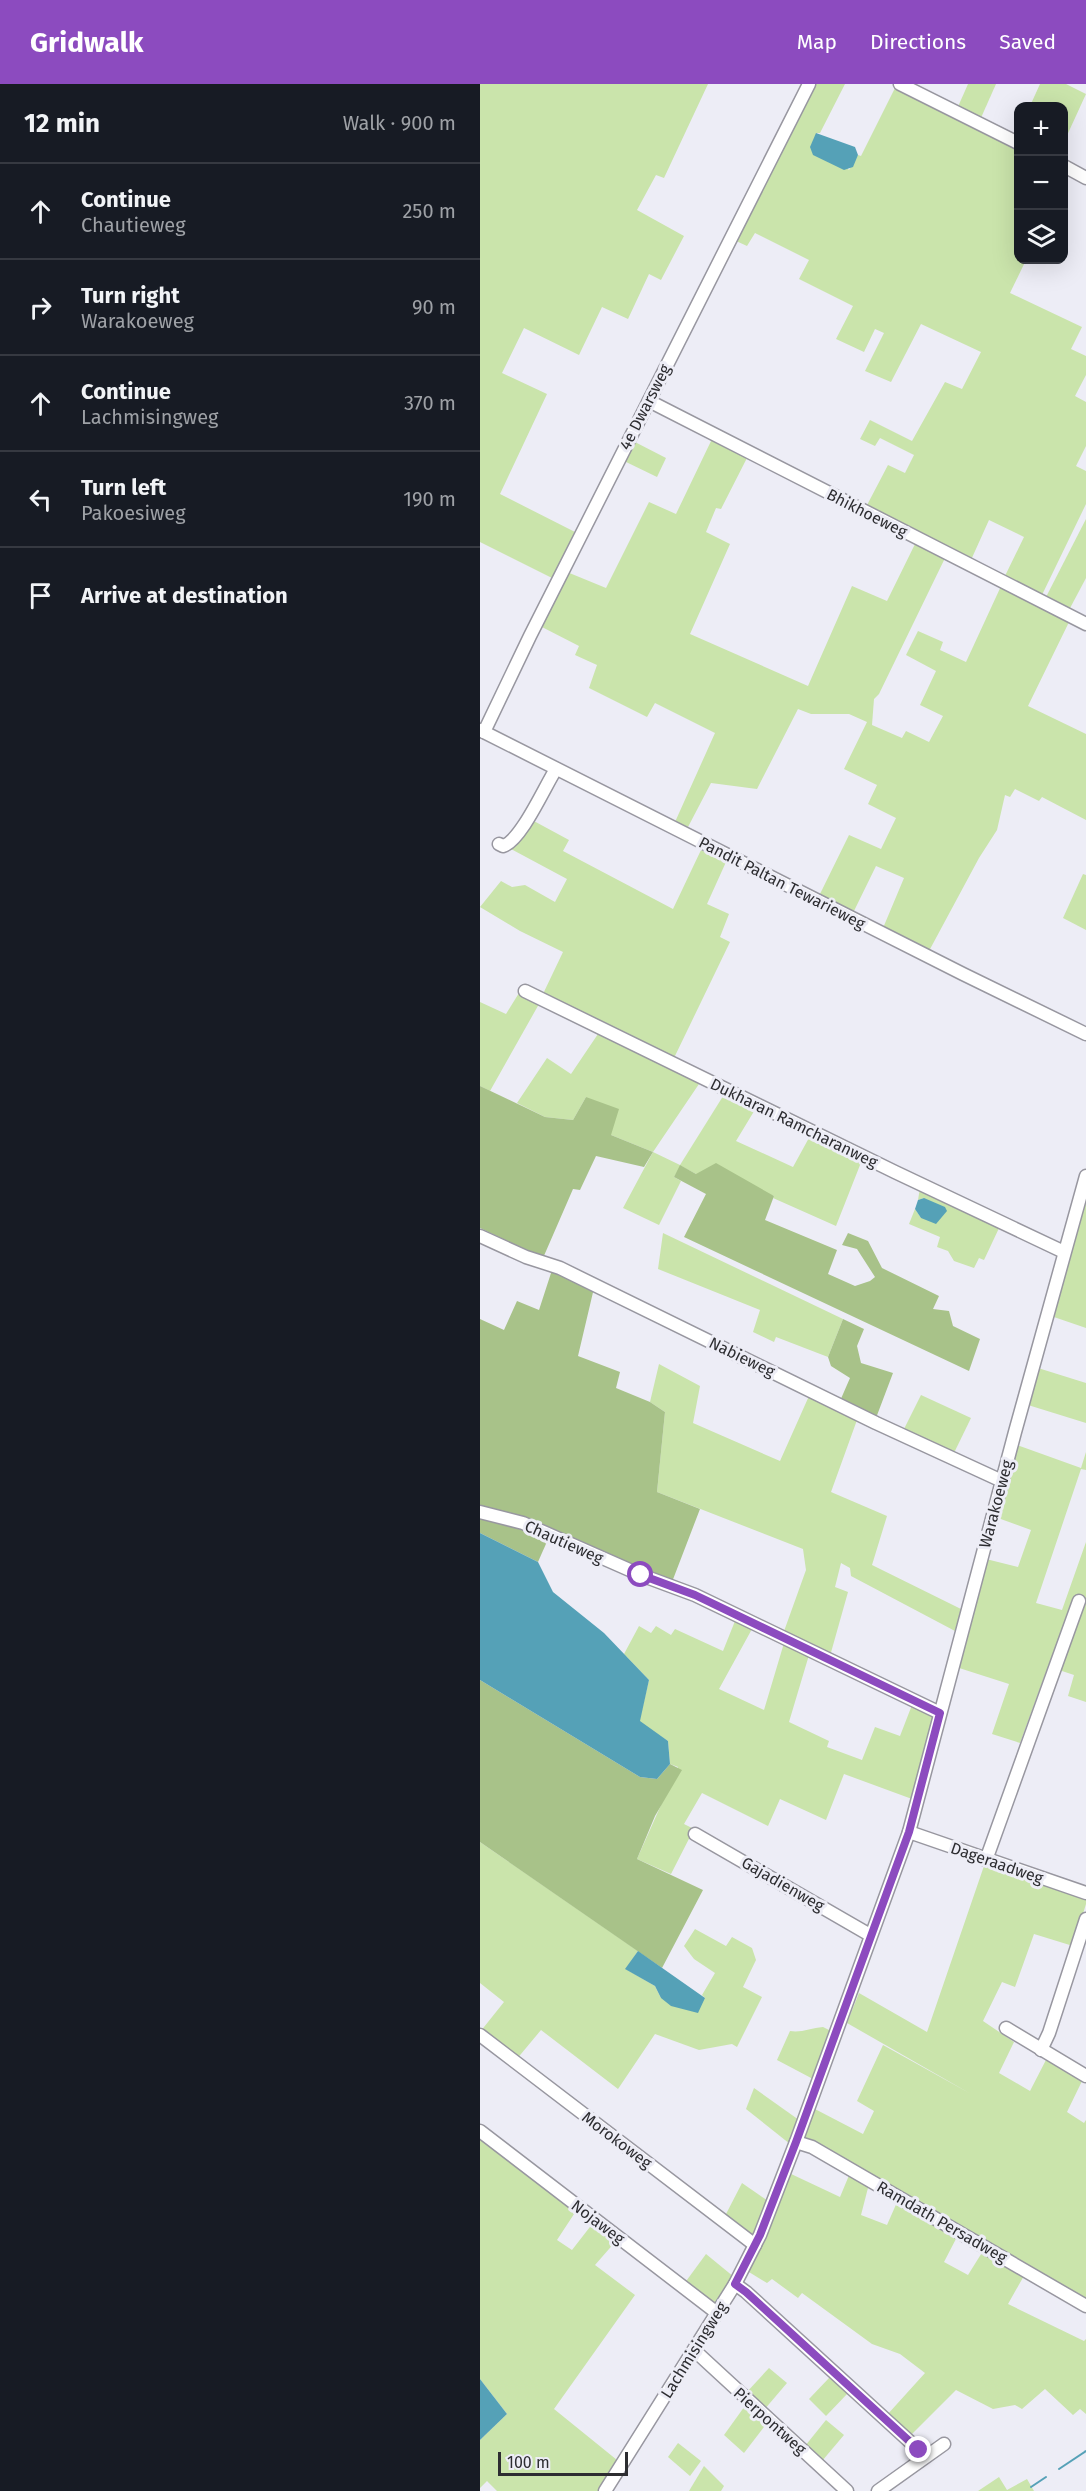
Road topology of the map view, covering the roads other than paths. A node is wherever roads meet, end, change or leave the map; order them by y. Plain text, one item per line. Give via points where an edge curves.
1 (809, 84) edge
2 (900, 84) edge
3 (1014, 141) edge
4 (1068, 168) edge
5 (1086, 178) edge
6 (649, 401) junction
7 (1086, 624) edge
8 (482, 731) edge
9 (556, 769) junction
10 (499, 844) dead end
11 (525, 992) dead end
12 (1086, 1034) edge
13 (1086, 1176) edge
14 (480, 1236) edge
15 (1064, 1252) junction
16 (1002, 1480) junction
17 (480, 1512) edge
18 (1079, 1601) dead end
19 (940, 1713) junction
20 (909, 1832) junction
21 (695, 1834) dead end
22 (986, 1860) junction
23 (1086, 1893) edge
24 (1086, 1919) edge
25 (870, 1935) junction
26 (1006, 2028) dead end
27 (480, 2035) edge
28 (1041, 2050) junction
29 (1086, 2076) edge
30 (480, 2131) edge
31 (796, 2142) junction
32 (755, 2245) junction
33 (735, 2284) junction
34 (1086, 2306) edge
35 (717, 2313) junction
36 (694, 2350) junction
37 (944, 2444) dead end
38 (923, 2458) junction
39 (606, 2491) edge
40 (847, 2491) edge
41 (878, 2491) edge

1 - 6 street, 4e Dwarsweg
2 - 3 street
4 - 5 street
6 - 7 street, Bhikhoeweg
6 - 8 street, 4e Dwarsweg
8 - 9 street, Pandit Paltan Tewarieweg
9 - 10 street via 517,836 509,845
9 - 12 street, Pandit Paltan Tewarieweg
11 - 15 street, Dukharan Ramcharanweg
13 - 15 street, Warakoeweg
14 - 16 street, Nabieweg via 560,1268 876,1423
15 - 16 street, Warakoeweg
16 - 19 street, Warakoeweg
17 - 19 street, Chautieweg via 523,1522 695,1595
18 - 22 street
19 - 20 street, Warakoeweg
20 - 22 street, Dageraadweg
20 - 25 street, Lachmisingweg
21 - 25 street, Gajadienweg
22 - 23 street, Dageraadweg
24 - 28 street
25 - 31 street, Lachmisingweg
26 - 28 street
27 - 32 street, Morokoweg
28 - 29 street
30 - 35 street, Nojaweg
31 - 32 street, Lachmisingweg
31 - 34 street, Ramdath Persadweg via 812,2147
32 - 33 street, Lachmisingweg
33 - 35 street, Lachmisingweg
33 - 38 street via 902,2434
35 - 36 street, Lachmisingweg
36 - 39 street, Lachmisingweg
36 - 40 street, Pierpontweg
37 - 38 street
38 - 41 street

